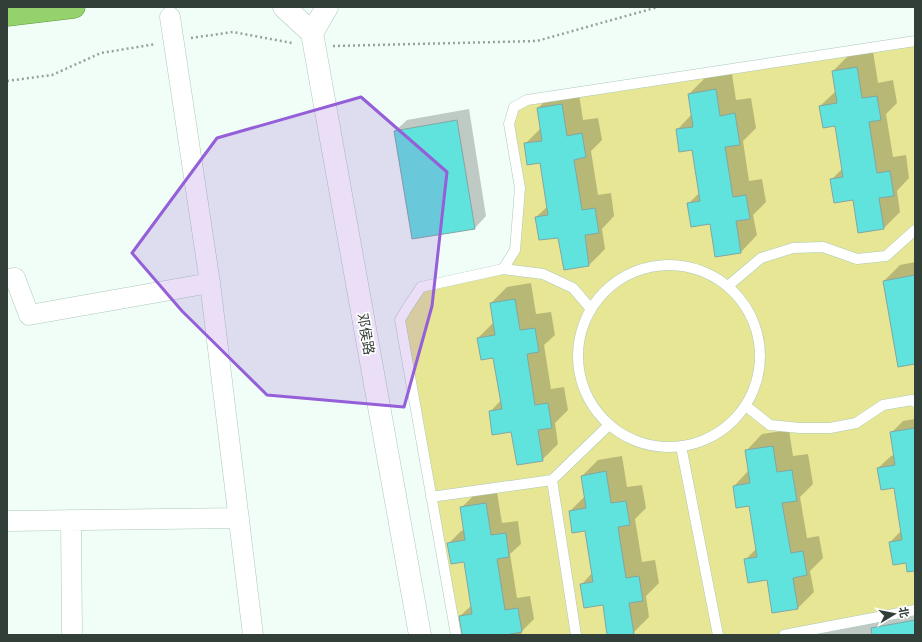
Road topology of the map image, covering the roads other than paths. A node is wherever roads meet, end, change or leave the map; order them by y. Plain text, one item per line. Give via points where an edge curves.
1 (74, 7) edge
2 (284, 7) edge
3 (327, 7) edge
4 (7, 15) edge
5 (170, 17) dead end
6 (312, 33) junction
7 (915, 40) edge
8 (915, 230) edge
9 (503, 270) junction
10 (7, 279) edge
11 (210, 283) junction
12 (728, 286) junction
13 (591, 309) junction
14 (915, 402) edge
15 (746, 406) junction
16 (609, 425) junction
17 (681, 446) junction
18 (552, 480) junction
19 (431, 497) junction
20 (239, 518) junction
21 (71, 520) junction
22 (7, 521) edge
23 (915, 610) edge
24 (72, 635) edge
25 (253, 635) edge
26 (420, 635) edge
27 (456, 635) edge
28 (576, 635) edge
29 (718, 635) edge
30 (784, 635) edge

1 - 4 highway
2 - 6 street
3 - 6 street
5 - 11 street
6 - 26 street, 邓侯路
7 - 9 lane via 527,100 514,107 509,124 520,188 515,250
8 - 12 lane via 886,256 857,259 823,247 793,248 761,258
9 - 13 lane via 543,274 573,288
9 - 19 lane via 421,287 400,320
10 - 11 street via 15,278 29,315
11 - 20 street
12 - 13 lane via 700,270 669,265 638,270 611,285
12 - 15 lane via 745,306 756,329 760,356 757,382
13 - 16 lane via 580,339 579,370 589,400
14 - 15 lane via 912,400 883,405 856,423 830,428 770,425
15 - 17 lane via 725,429 697,444
16 - 17 lane via 635,441 666,448
16 - 18 lane
17 - 29 lane
18 - 19 lane
18 - 28 lane
19 - 27 lane
20 - 21 street
20 - 25 street
21 - 22 street
21 - 24 street
23 - 30 lane

